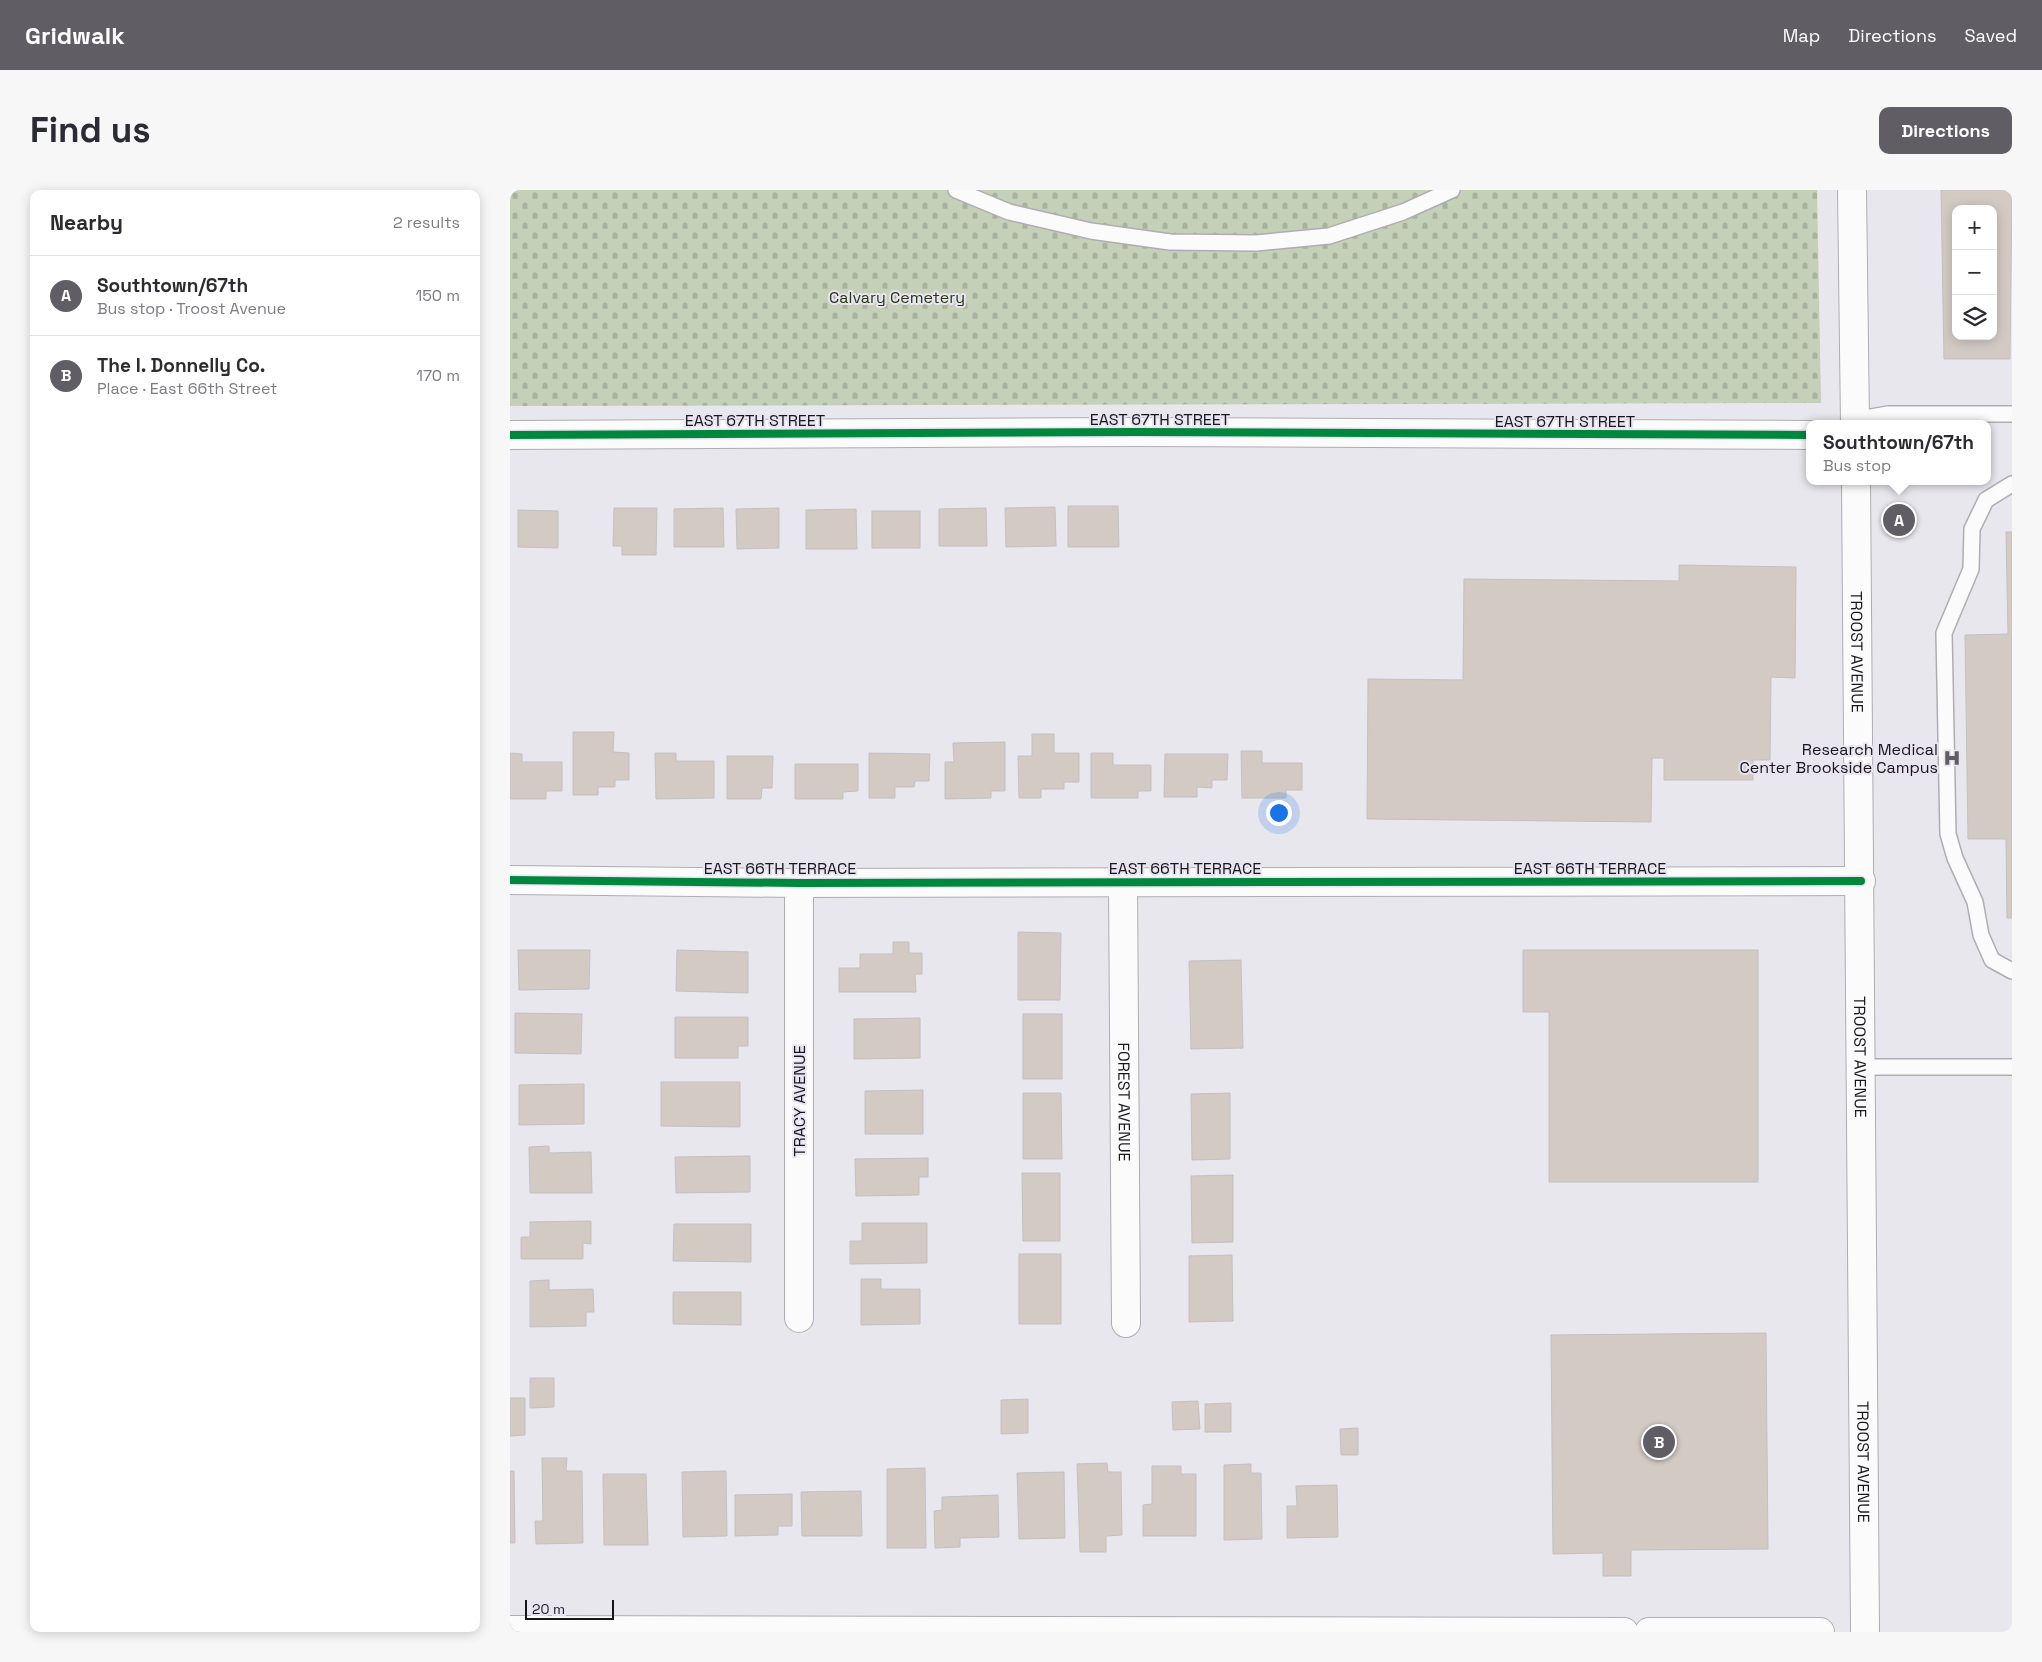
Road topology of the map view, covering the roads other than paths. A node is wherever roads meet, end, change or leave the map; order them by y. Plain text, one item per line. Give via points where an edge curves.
1 (956, 190) edge
2 (1452, 190) edge
3 (1852, 190) edge
4 (2012, 414) edge
5 (1857, 420) edge
6 (1864, 420) edge
7 (510, 435) edge
8 (1806, 435) edge
9 (2012, 484) edge
10 (1856, 485) edge
11 (510, 880) edge
12 (1861, 881) junction
13 (1123, 882) junction
14 (799, 883) junction
15 (2012, 971) edge
16 (1861, 1067) junction
17 (2012, 1067) edge
18 (799, 1318) dead end
19 (1126, 1323) dead end
20 (510, 1630) edge
21 (1624, 1632) edge
22 (1649, 1632) edge
23 (1820, 1632) edge
24 (1865, 1632) edge

1 - 2 lane via 1009,212 1091,231 1170,242 1256,242 1329,236 1402,212
3 - 5 street
4 - 6 lane via 1888,414
7 - 8 street, EAST 67TH STREET via 1146,432
9 - 15 lane via 1986,500 1972,529 1971,569 1944,633 1948,834 1975,902 1984,943 1992,960
10 - 12 street, TROOST AVENUE
11 - 14 street, EAST 66TH TERRACE
12 - 13 street, EAST 66TH TERRACE
12 - 16 street, TROOST AVENUE
13 - 14 street, EAST 66TH TERRACE
13 - 19 street, FOREST AVENUE
14 - 18 street, TRACY AVENUE
16 - 17 lane
16 - 24 street, TROOST AVENUE
20 - 21 street
22 - 23 street

